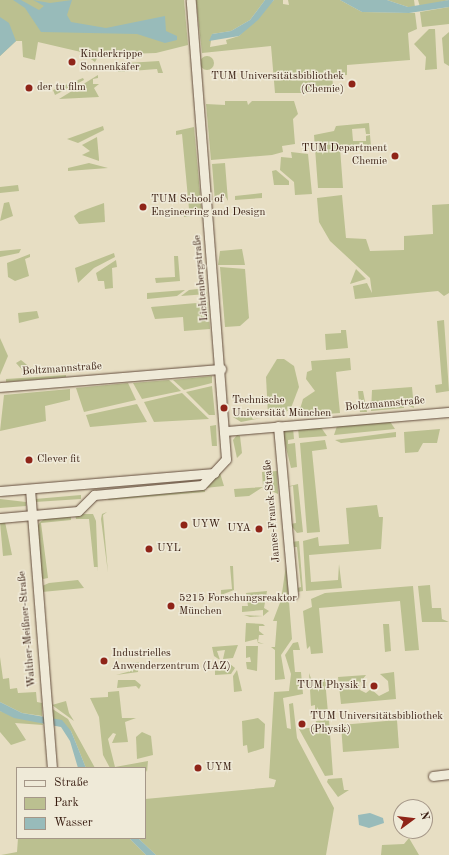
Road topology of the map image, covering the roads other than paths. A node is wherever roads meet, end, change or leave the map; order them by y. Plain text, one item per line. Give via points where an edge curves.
1 (190, 0) edge
2 (221, 369) junction
3 (0, 387) edge
4 (449, 412) edge
5 (278, 426) junction
6 (226, 431) junction
7 (214, 473) junction
8 (30, 489) junction
9 (0, 491) edge
10 (31, 515) junction
11 (0, 518) edge
12 (293, 594) dead end
13 (52, 767) edge
14 (449, 774) edge
15 (433, 776) dead end

1 - 2 street, Lichtenbergstraße
2 - 3 street, Boltzmannstraße
2 - 6 street, Lichtenbergstraße
4 - 5 street, Boltzmannstraße
5 - 6 street, Boltzmannstraße
5 - 12 street, James-Franck-Straße
6 - 7 street, Lichtenbergstraße via 226,459
7 - 8 street
7 - 10 street via 202,485 94,495 78,511
8 - 9 street
8 - 10 street, Walther-Meißner-Straße
10 - 11 street
10 - 13 street, Walther-Meißner-Straße
14 - 15 street

